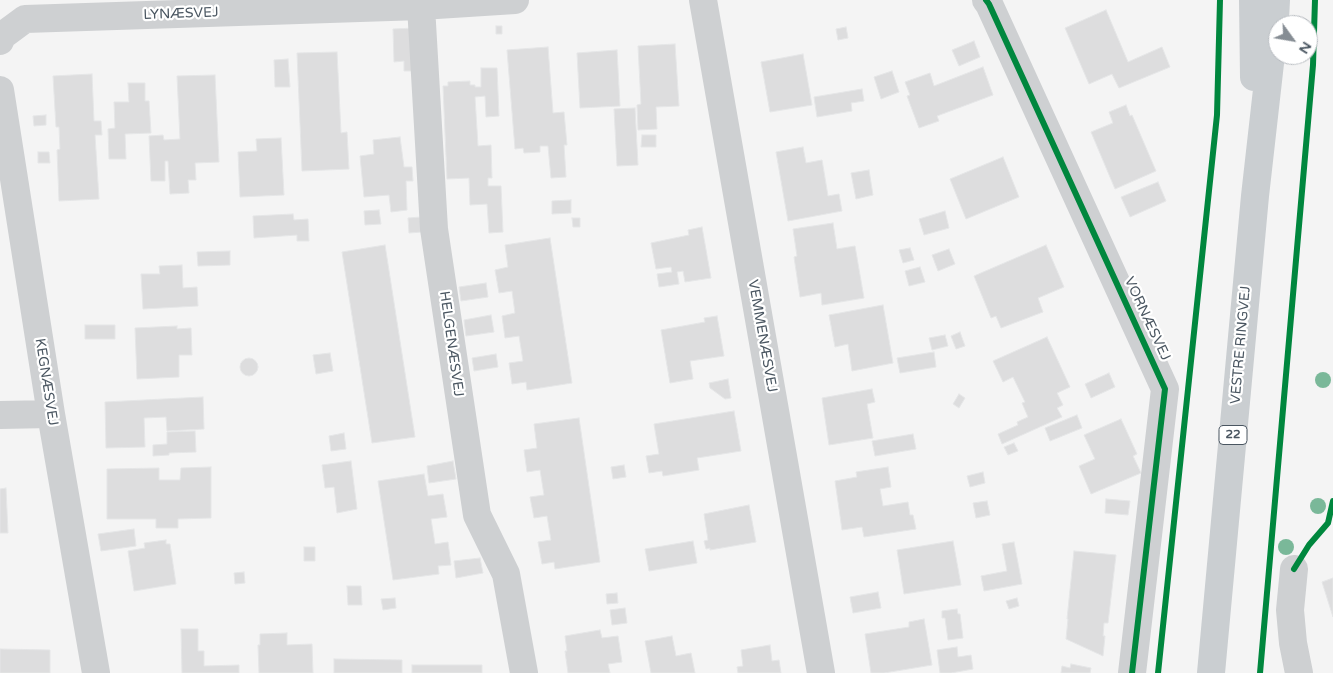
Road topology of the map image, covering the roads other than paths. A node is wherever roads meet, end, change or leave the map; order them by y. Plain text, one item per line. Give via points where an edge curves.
1 (515, 0) edge
2 (703, 0) edge
3 (986, 0) edge
4 (1253, 0) edge
5 (1276, 0) edge
6 (421, 6) junction
7 (1, 39) edge
8 (0, 90) edge
9 (1255, 196) junction
10 (51, 414) junction
11 (0, 415) edge
12 (1294, 569) dead end
13 (96, 673) edge
14 (524, 673) edge
15 (821, 673) edge
16 (1132, 673) edge
17 (1211, 673) edge
18 (1299, 673) edge

1 - 6 street, LYNÆSVEJ
2 - 15 street, VEMMENÆSVEJ
3 - 16 street, VORNÆSVEJ via 1165,389
4 - 9 main road, VESTRE RINGVEJ / 22
5 - 9 main road, VESTRE RINGVEJ / 22
6 - 7 street, LYNÆSVEJ via 25,19
6 - 14 street, HELGENÆSVEJ via 434,229 477,515 506,574
8 - 10 street, KEGNÆSVEJ
9 - 17 main road, VESTRE RINGVEJ / 22
10 - 11 street
10 - 13 street, KEGNÆSVEJ
12 - 18 street via 1290,610

